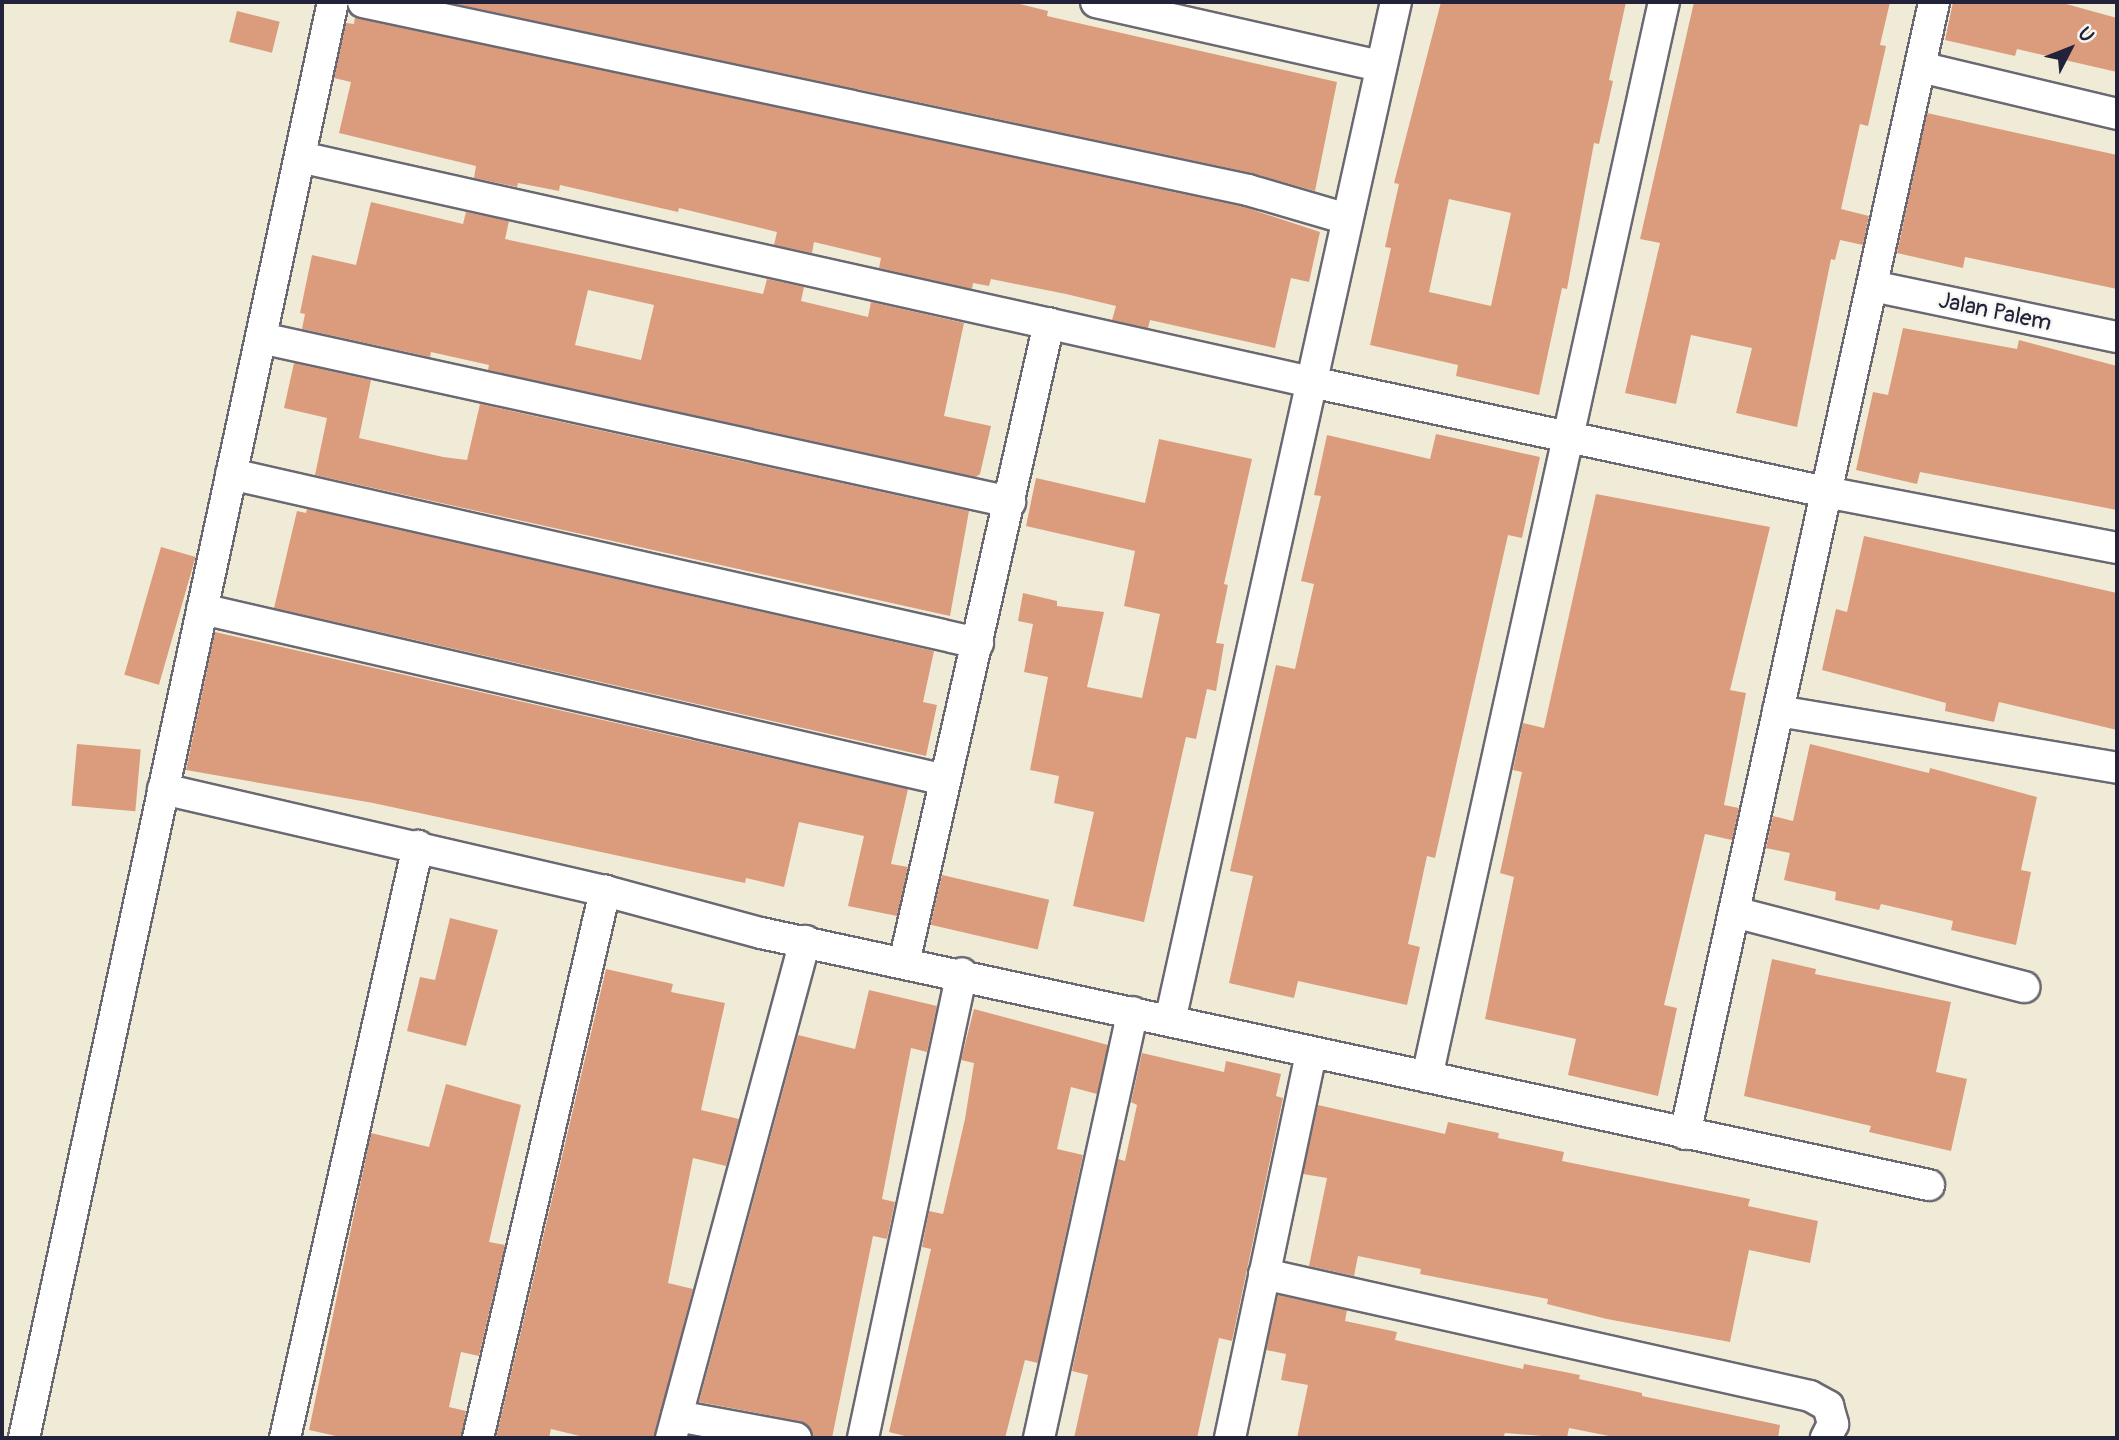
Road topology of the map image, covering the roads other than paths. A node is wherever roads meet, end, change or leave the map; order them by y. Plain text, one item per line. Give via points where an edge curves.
1 (333, 2) edge
2 (363, 2) edge
3 (1096, 2) edge
4 (1396, 2) edge
5 (1664, 2) edge
6 (1934, 2) edge
7 (1381, 66) junction
8 (1920, 67) junction
9 (2117, 114) edge
10 (300, 157) junction
11 (1348, 219) junction
12 (1872, 286) junction
13 (1049, 323) junction
14 (2117, 337) edge
15 (261, 338) junction
16 (1311, 382) junction
17 (1568, 435) junction
18 (231, 474) junction
19 (1826, 492) junction
20 (1010, 502) junction
21 (2117, 548) edge
22 (202, 609) junction
23 (978, 643) junction
24 (1778, 711) junction
25 (2117, 768) edge
26 (945, 780) junction
27 (163, 789) junction
28 (418, 846) junction
29 (605, 891) junction
30 (1734, 912) junction
31 (805, 941) junction
32 (904, 963) junction
33 (962, 973) junction
34 (2024, 987) dead end
35 (1133, 1012) junction
36 (1170, 1021) junction
37 (1311, 1052) junction
38 (1427, 1077) junction
39 (1685, 1134) junction
40 (1928, 1185) dead end
41 (1264, 1274) junction
42 (674, 1427) edge
43 (24, 1438) edge
44 (285, 1438) edge
45 (478, 1438) edge
46 (796, 1438) edge
47 (863, 1438) edge
48 (1039, 1438) edge
49 (1230, 1438) edge
50 (1826, 1438) edge

1 - 10 street
2 - 11 street via 1248,190
3 - 7 street
4 - 7 street
5 - 17 street
6 - 8 street
7 - 11 street
8 - 9 street
8 - 12 street
10 - 13 street
10 - 15 street
11 - 16 street
12 - 14 street, Jalan Palem
12 - 19 street
13 - 16 street
13 - 20 street
15 - 18 street
15 - 20 street
16 - 17 street
16 - 36 street
17 - 19 street
17 - 38 street
18 - 22 street
18 - 23 street
19 - 21 street
19 - 24 street
20 - 23 street
22 - 26 street
22 - 27 street
23 - 26 street
24 - 25 street
24 - 30 street
26 - 32 street
27 - 28 street
27 - 43 street
28 - 29 street
28 - 44 street
29 - 31 street
29 - 45 street
30 - 34 street
30 - 39 street
31 - 32 street
31 - 42 street
32 - 33 street
33 - 35 street
33 - 47 street
35 - 36 street
35 - 48 street
36 - 37 street
37 - 38 street
37 - 41 street
38 - 39 street
39 - 40 street
41 - 49 street
41 - 50 street via 1810,1396 1828,1406 1833,1424
42 - 46 street

